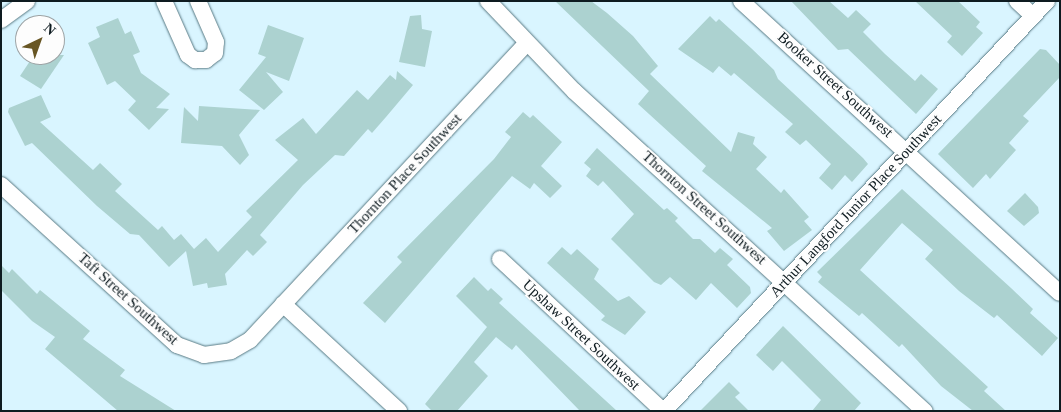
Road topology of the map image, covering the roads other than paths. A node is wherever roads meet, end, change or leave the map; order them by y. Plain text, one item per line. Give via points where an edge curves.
1 (27, 1) edge
2 (164, 1) edge
3 (198, 1) edge
4 (488, 1) edge
5 (741, 1) edge
6 (1017, 1) edge
7 (1047, 1) edge
8 (1033, 16) junction
9 (1, 20) edge
10 (526, 44) junction
11 (908, 151) junction
12 (1, 185) edge
13 (500, 259) dead end
14 (786, 281) junction
15 (1060, 293) edge
16 (283, 304) junction
17 (399, 411) edge
18 (663, 411) edge
19 (925, 411) edge

1 - 9 street
2 - 3 street via 188,55 195,60 206,60 214,53 216,42
4 - 10 street, Thornton Street Southwest
5 - 11 street, Booker Street Southwest
6 - 8 street
7 - 8 street, Arthur Langford Junior Place Southwest
8 - 11 street, Arthur Langford Junior Place Southwest
10 - 14 street, Thornton Street Southwest
10 - 16 street, Thornton Place Southwest
11 - 14 street, Arthur Langford Junior Place Southwest
11 - 15 street, Booker Street Southwest
12 - 16 street, Taft Street Southwest via 177,346 204,355 231,351 250,340
13 - 18 street, Upshaw Street Southwest
14 - 18 street, Arthur Langford Junior Place Southwest
14 - 19 street, Thornton Street Southwest
16 - 17 street

